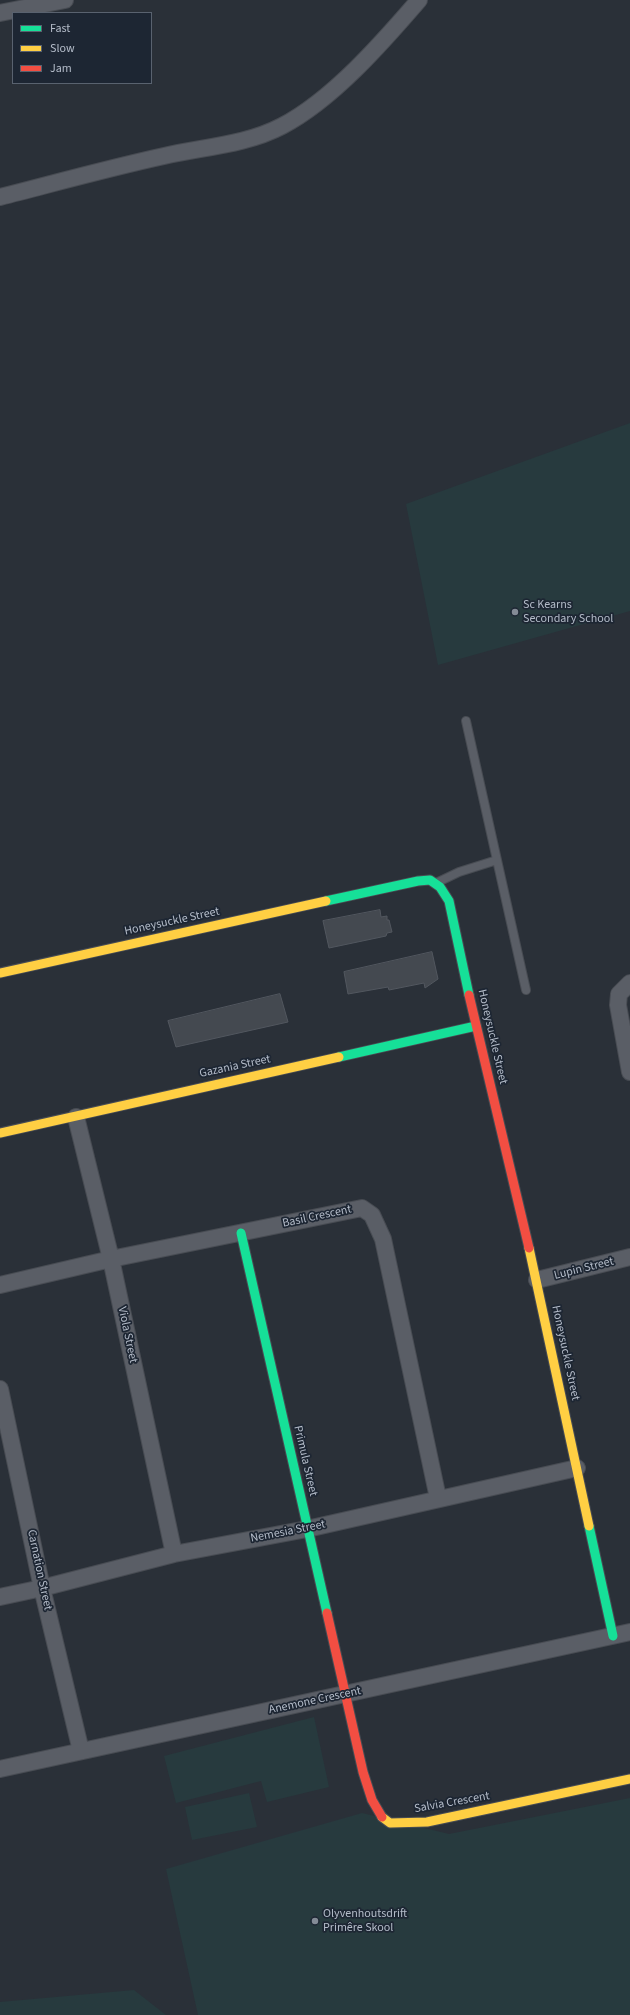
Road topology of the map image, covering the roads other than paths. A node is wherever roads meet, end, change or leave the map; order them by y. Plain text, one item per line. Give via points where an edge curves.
1 (65, 0) edge
2 (419, 0) edge
3 (0, 13) edge
4 (0, 197) edge
5 (466, 721) dead end
6 (497, 860) junction
7 (436, 883) junction
8 (0, 973) edge
9 (630, 983) edge
10 (526, 990) dead end
11 (476, 1026) junction
12 (630, 1072) edge
13 (76, 1117) junction
14 (0, 1133) edge
15 (241, 1233) junction
16 (630, 1258) edge
17 (111, 1259) junction
18 (537, 1280) junction
19 (0, 1285) edge
20 (0, 1389) edge
21 (577, 1468) junction
22 (438, 1498) junction
23 (307, 1529) junction
24 (174, 1554) junction
25 (42, 1588) junction
26 (0, 1597) edge
27 (630, 1632) edge
28 (613, 1636) junction
29 (346, 1695) junction
30 (81, 1751) junction
31 (0, 1769) edge
32 (630, 1779) edge

1 - 3 street
2 - 4 street via 392,32 350,74 301,115 274,130 259,136 164,156
5 - 6 lane
6 - 7 lane via 459,872
6 - 10 lane
7 - 8 street, Honeysuckle Street via 430,880 418,881
7 - 11 street, Honeysuckle Street via 449,901
9 - 12 street via 619,994 618,1005
11 - 13 street, Gazania Street via 168,1094
11 - 18 street, Honeysuckle Street
13 - 14 street, Gazania Street
13 - 17 street, Viola Street
15 - 17 street, Basil Crescent
15 - 22 street, Basil Crescent via 346,1210 362,1208 372,1215 383,1239
15 - 23 street, Primula Street
16 - 18 street, Lupin Street
17 - 19 street, Basil Crescent
17 - 24 street, Viola Street
18 - 21 street, Honeysuckle Street
20 - 25 street, Carnation Street
21 - 22 street, Nemesia Street
21 - 28 street, Honeysuckle Street
22 - 23 street, Nemesia Street
23 - 24 street, Nemesia Street
23 - 29 street, Primula Street
24 - 25 street, Nemesia Street
25 - 26 street, Nemesia Street
25 - 30 street, Carnation Street
27 - 28 street, Anemone Crescent
28 - 29 street, Anemone Crescent
29 - 30 street, Anemone Crescent
29 - 32 street, Salvia Crescent via 369,1795 377,1810 390,1823 427,1822
30 - 31 street, Anemone Crescent

